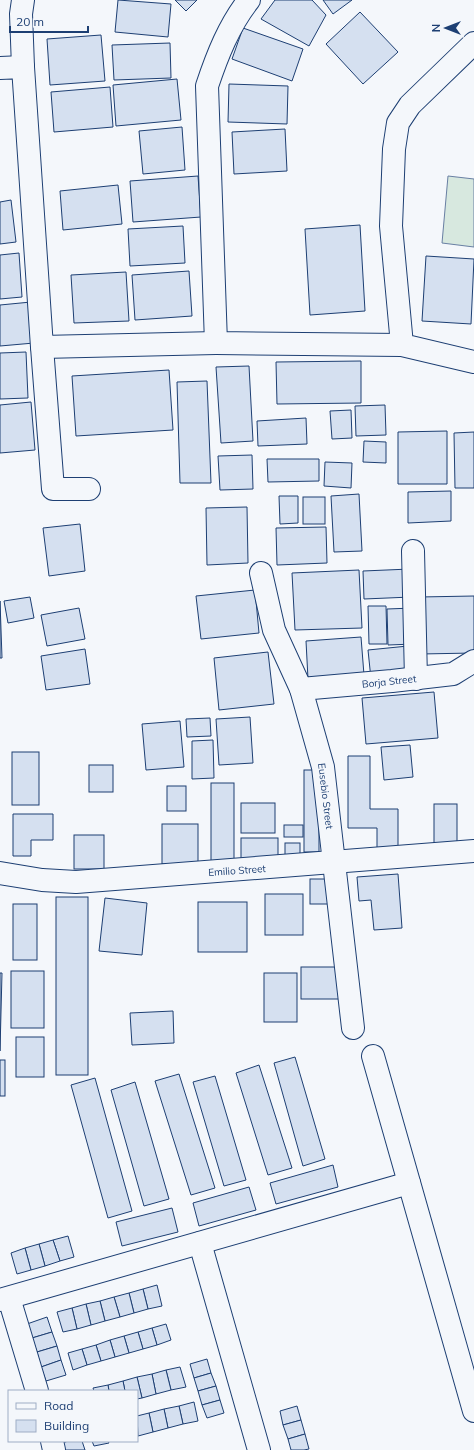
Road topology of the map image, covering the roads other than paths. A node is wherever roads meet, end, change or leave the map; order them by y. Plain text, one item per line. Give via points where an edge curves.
1 (24, 0) edge
2 (249, 0) edge
3 (474, 44) edge
4 (23, 67) junction
5 (0, 68) edge
6 (216, 343) junction
7 (402, 345) junction
8 (42, 347) junction
9 (474, 362) edge
10 (89, 488) dead end
11 (413, 551) dead end
12 (261, 573) dead end
13 (474, 661) edge
14 (416, 678) junction
15 (301, 689) junction
16 (474, 851) edge
17 (334, 862) junction
18 (0, 873) edge
19 (353, 1028) dead end
20 (373, 1056) dead end
21 (409, 1182) junction
22 (200, 1243) junction
23 (5, 1299) edge
24 (37, 1390) edge
25 (474, 1411) edge
26 (259, 1450) edge

1 - 4 street via 21,14
2 - 6 street via 238,14 217,57 207,86
3 - 7 street via 410,105 398,123 394,149 391,226
4 - 5 street
4 - 8 street
6 - 7 street
6 - 8 street
7 - 9 street
8 - 10 street via 53,488
11 - 14 street
12 - 15 street, Eusebio Street via 274,630
13 - 14 street, Borja Street via 453,674
14 - 15 street, Borja Street
15 - 17 street, Eusebio Street via 323,767
16 - 17 street, Emilio Street
17 - 18 street, Emilio Street via 76,882 42,880
17 - 19 street, Eusebio Street
20 - 21 street
21 - 22 street
21 - 25 street
22 - 23 street
22 - 26 street
23 - 24 street

